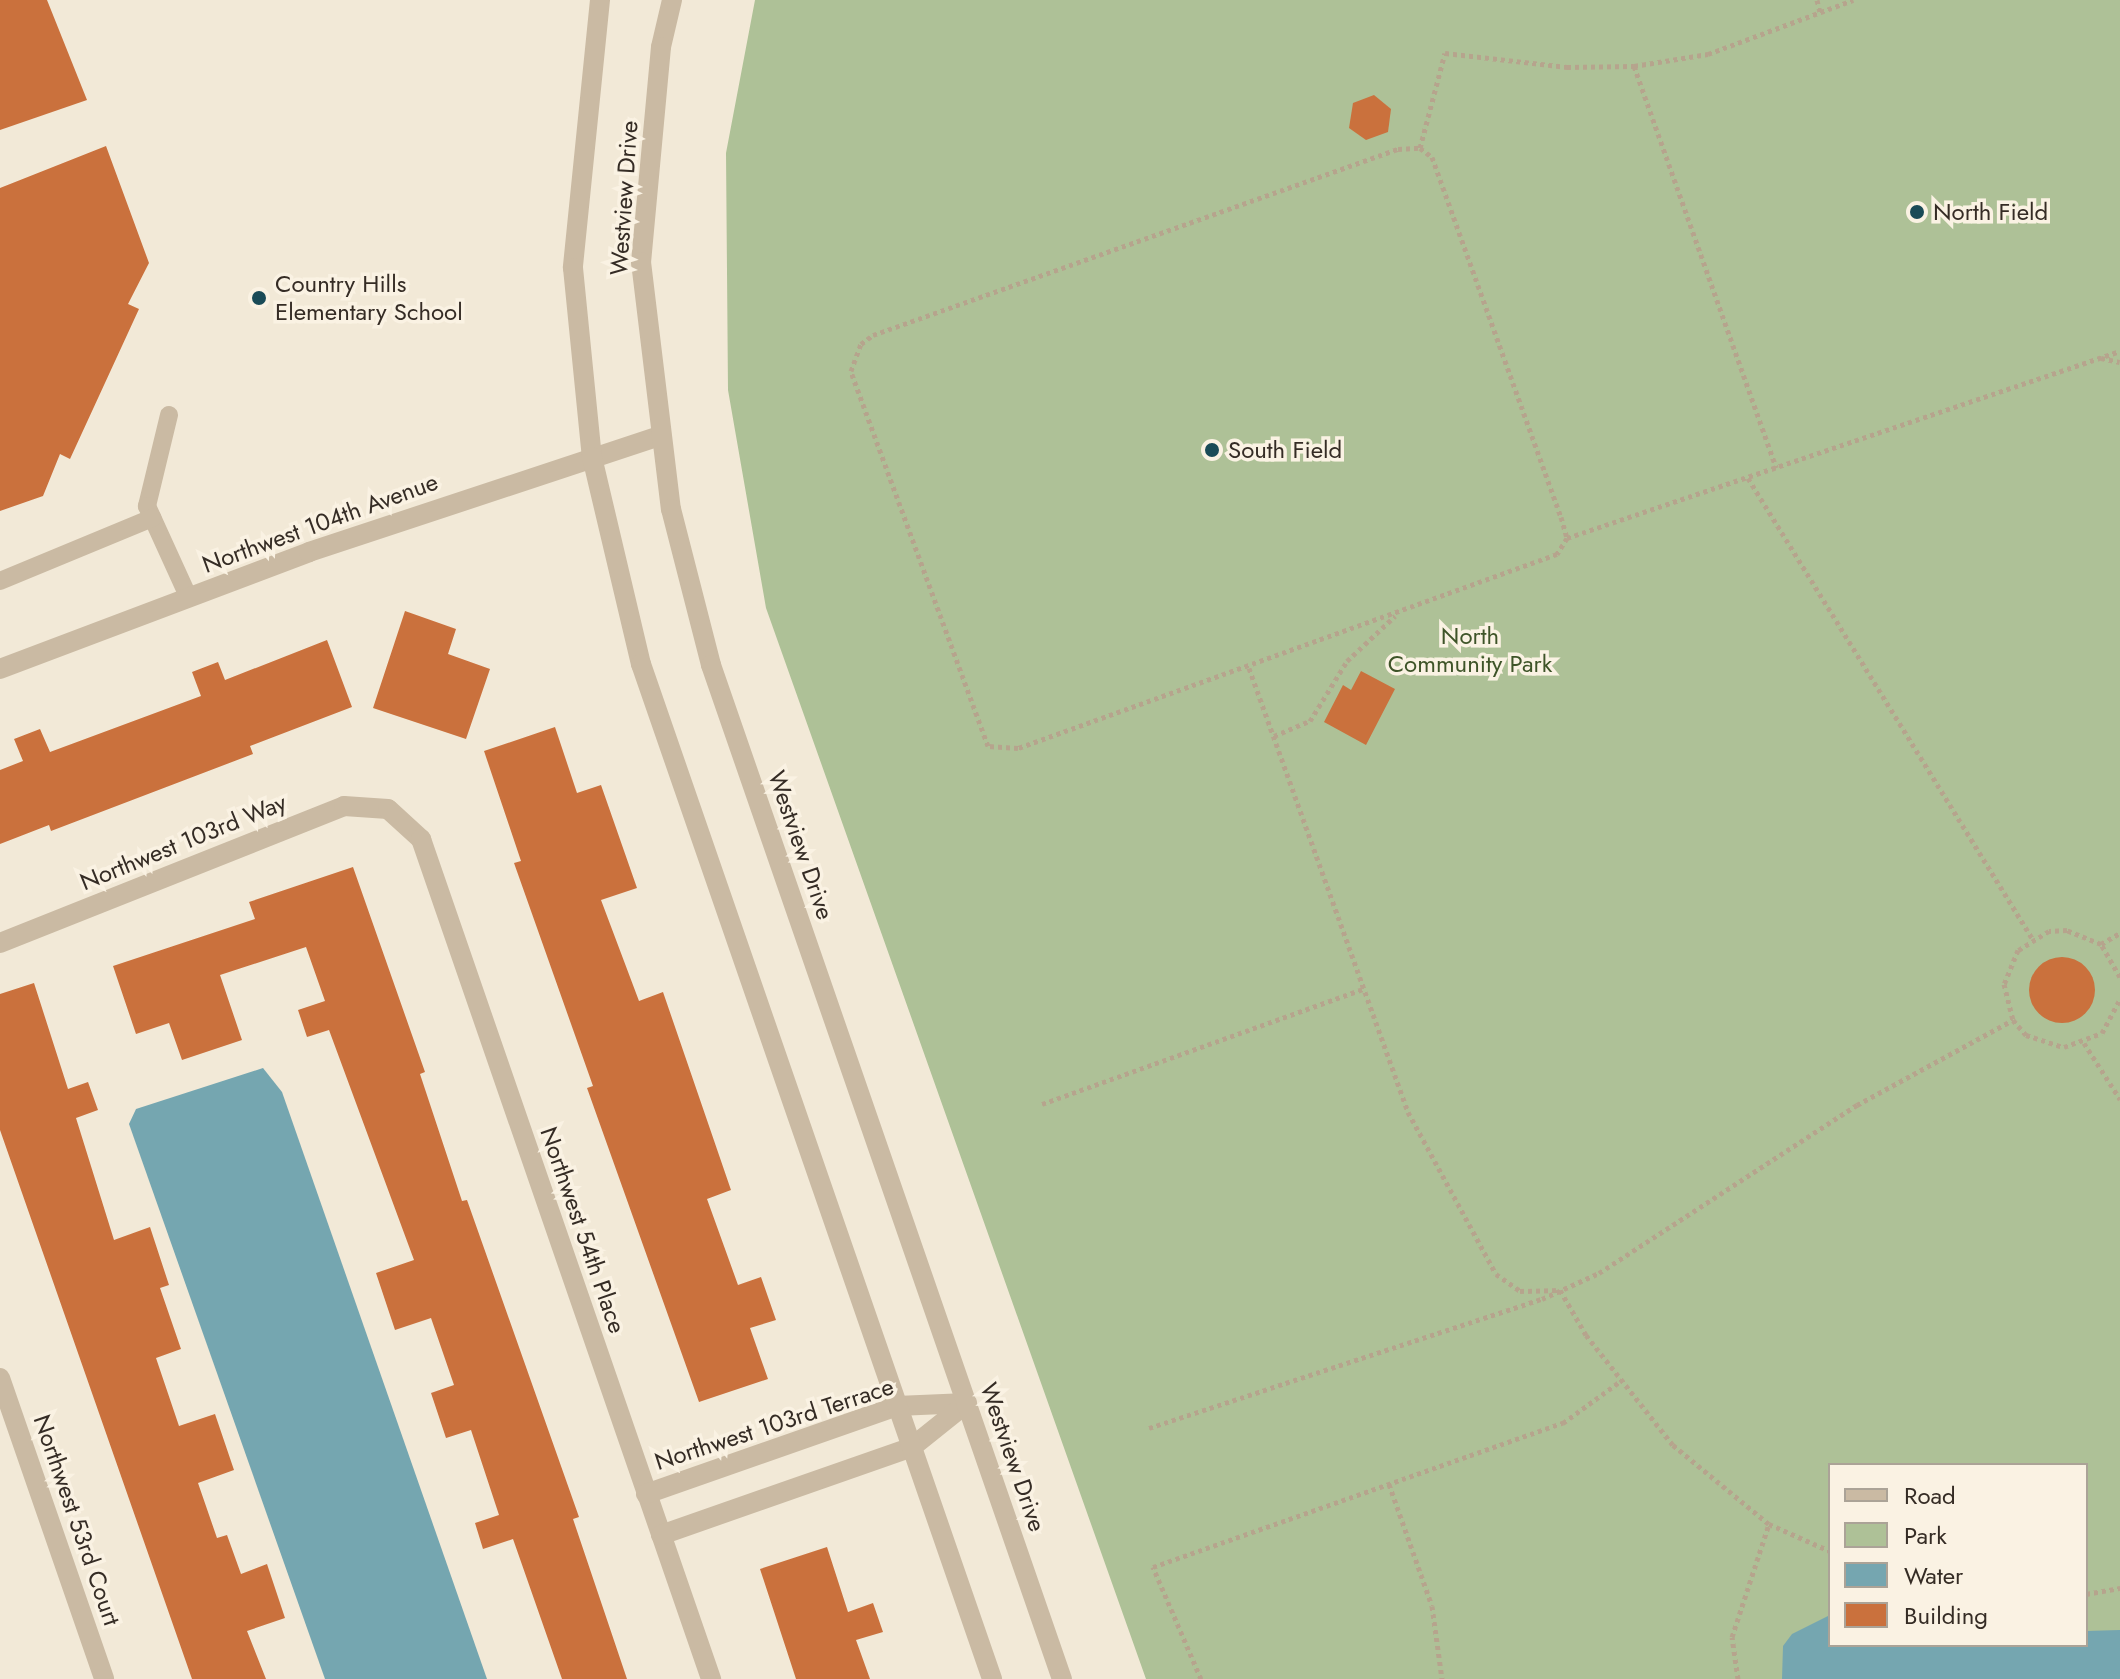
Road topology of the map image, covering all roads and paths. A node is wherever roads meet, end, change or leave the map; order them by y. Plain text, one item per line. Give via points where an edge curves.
1 (600, 0) edge
2 (672, 0) edge
3 (1817, 0) edge
4 (1853, 0) edge
5 (1820, 12) junction
6 (1634, 66) junction
7 (1420, 148) junction
8 (2120, 351) edge
9 (2100, 358) junction
10 (2120, 362) edge
11 (169, 415) dead end
12 (660, 436) junction
13 (592, 457) junction
14 (1776, 468) junction
15 (1748, 478) junction
16 (152, 518) junction
17 (1567, 538) junction
18 (0, 581) edge
19 (189, 598) junction
20 (1399, 612) junction
21 (1249, 668) junction
22 (0, 669) edge
23 (1274, 736) junction
24 (388, 809) joint
25 (2120, 933) edge
26 (2032, 938) junction
27 (0, 943) edge
28 (2101, 944) junction
29 (2120, 977) edge
30 (1364, 989) junction
31 (2120, 999) edge
32 (2013, 1020) junction
33 (2084, 1043) junction
34 (2120, 1099) edge
35 (1042, 1104) dead end
36 (1560, 1290) junction
37 (0, 1378) edge
38 (1622, 1380) junction
39 (967, 1403) junction
40 (897, 1406) junction
41 (1149, 1428) dead end
42 (912, 1447) junction
43 (1389, 1484) junction
44 (646, 1494) junction
45 (1769, 1524) junction
46 (661, 1535) junction
47 (1828, 1550) edge
48 (2120, 1588) edge
49 (2088, 1594) edge
50 (104, 1679) edge
51 (711, 1679) edge
52 (992, 1679) edge
53 (1062, 1679) edge
54 (1201, 1679) edge
55 (1442, 1679) edge
56 (1738, 1679) edge

1 - 13 street, Westview Drive via 573,268
2 - 12 street, Westview Drive via 661,47 641,262
3 - 5 path
4 - 5 path
5 - 6 path via 1708,54
6 - 7 path via 1567,67 1445,53
6 - 14 path
7 - 17 path via 1432,157
7 - 21 path via 1398,149 873,335 852,357 851,371 988,746 1018,748
8 - 9 path
9 - 10 path
9 - 14 path
11 - 16 lane via 150,485 147,506
12 - 13 street, Northwest 104th Avenue
12 - 39 street, Westview Drive via 671,509 711,665
13 - 19 street, Northwest 104th Avenue
13 - 40 street, Westview Drive via 641,664
14 - 15 path
15 - 17 path
15 - 26 path
16 - 18 lane
16 - 19 lane
17 - 20 path via 1557,554
19 - 22 street, Northwest 104th Avenue
20 - 21 path
20 - 23 path via 1347,661 1310,721
21 - 23 path
23 - 30 path
24 - 27 street, Northwest 103rd Way via 344,806
24 - 44 street, Northwest 54th Place via 421,839
25 - 28 path
26 - 28 path via 2067,930
26 - 32 path via 2008,966 2004,984
28 - 29 path
30 - 35 path
30 - 36 path via 1408,1112 1496,1274 1520,1291
31 - 33 path via 2102,1033
32 - 33 path via 2044,1045
32 - 36 path via 1857,1105 1599,1273
33 - 34 path
36 - 38 path
36 - 41 path
37 - 50 street, Northwest 53rd Court
38 - 43 path via 1563,1423
38 - 45 path via 1673,1445
39 - 40 street, Northwest 103rd Terrace
39 - 42 street
39 - 53 street, Westview Drive
40 - 42 street, Westview Drive
40 - 44 street, Northwest 103rd Terrace
42 - 46 street
42 - 52 street, Westview Drive
43 - 54 path via 1153,1567
43 - 55 path via 1432,1606
44 - 46 street, Northwest 54th Place
45 - 47 path
45 - 56 path via 1732,1637
46 - 51 street, Northwest 54th Place
48 - 49 path

